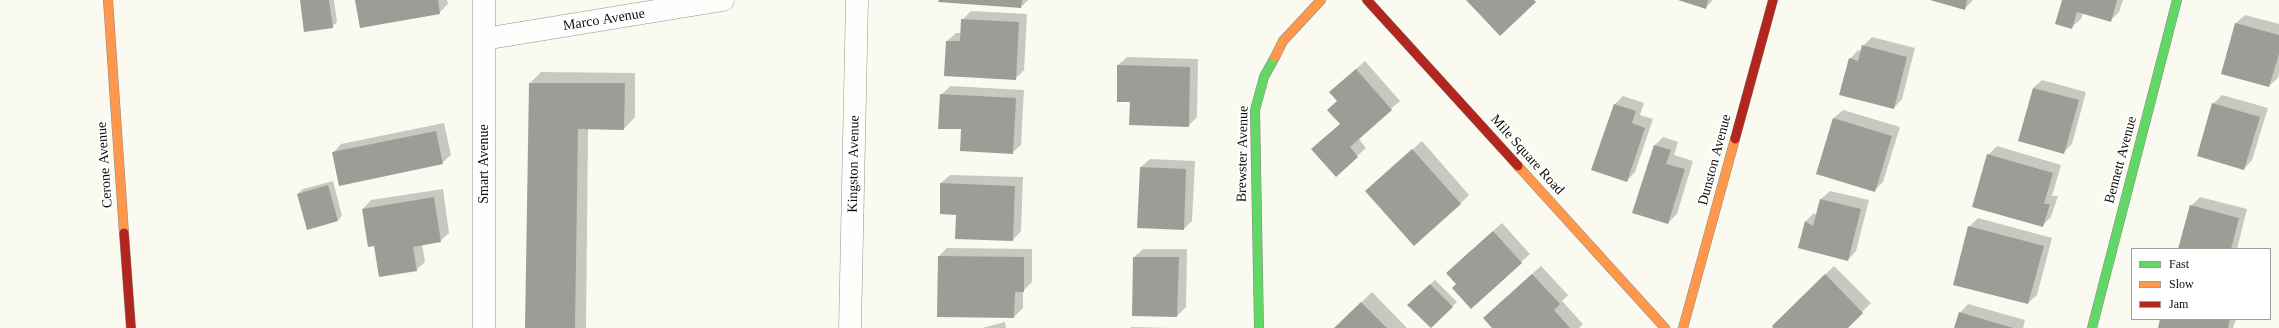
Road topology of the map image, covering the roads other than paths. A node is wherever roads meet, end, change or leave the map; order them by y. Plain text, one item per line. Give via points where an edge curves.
1 (108, 0) edge
2 (484, 0) edge
3 (723, 0) edge
4 (857, 0) edge
5 (1321, 0) edge
6 (1367, 0) edge
7 (1773, 0) edge
8 (2177, 0) edge
9 (484, 39) junction
10 (131, 328) edge
11 (484, 328) edge
12 (850, 328) edge
13 (1259, 328) edge
14 (1665, 328) edge
15 (1684, 328) edge
16 (2092, 328) edge

1 - 10 street, Cerone Avenue
2 - 9 street, Smart Avenue
3 - 9 street, Marco Avenue
4 - 12 street, Kingston Avenue
5 - 13 street, Brewster Avenue via 1283,40 1264,77 1255,110
6 - 14 street, Mile Square Road
7 - 15 street, Dunston Avenue
8 - 16 street, Bennett Avenue
9 - 11 street, Smart Avenue

